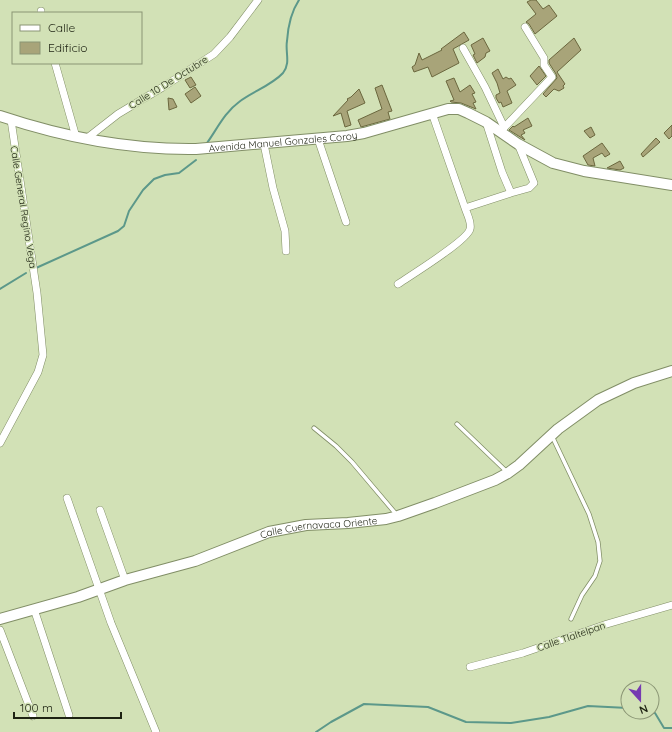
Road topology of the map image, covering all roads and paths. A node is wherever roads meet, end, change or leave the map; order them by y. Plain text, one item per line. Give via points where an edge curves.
1 (258, 0) edge
2 (525, 27) dead end
3 (463, 48) dead end
4 (55, 64) edge
5 (432, 113) junction
6 (0, 116) edge
7 (10, 120) junction
8 (486, 122) junction
9 (502, 130) junction
10 (81, 138) junction
11 (318, 139) junction
12 (264, 144) junction
13 (518, 144) junction
14 (672, 185) edge
15 (511, 193) junction
16 (465, 208) junction
17 (346, 222) dead end
18 (286, 251) dead end
19 (398, 284) dead end
20 (672, 371) edge
21 (457, 424) dead end
22 (314, 428) dead end
23 (551, 435) junction
24 (0, 443) edge
25 (508, 473) junction
26 (67, 498) dead end
27 (100, 510) dead end
28 (398, 516) junction
29 (124, 580) junction
30 (98, 589) junction
31 (672, 605) edge
32 (34, 609) junction
33 (0, 619) edge
34 (571, 619) dead end
35 (0, 630) edge
36 (470, 667) dead end
37 (69, 715) dead end
38 (33, 716) dead end
39 (156, 732) edge

1 - 10 street, Calle 10 De Octubre via 214,54
2 - 9 street via 552,77
3 - 9 street via 485,87
4 - 10 street
5 - 8 main road, Avenida Manuel Gonzales Coroy via 459,109
5 - 11 main road, Avenida Manuel Gonzales Coroy via 364,133
5 - 16 street
6 - 7 main road, Avenida Manuel Gonzales Coroy
7 - 10 main road, Avenida Manuel Gonzales Coroy
7 - 24 street, Calle General Regino Vega via 37,293 42,363
8 - 9 main road, Avenida Manuel Gonzales Coroy
8 - 15 street
9 - 13 main road, Avenida Manuel Gonzales Coroy
10 - 12 main road, Avenida Manuel Gonzales Coroy via 110,144 176,150
11 - 12 main road, Avenida Manuel Gonzales Coroy
11 - 17 street
12 - 18 street via 285,230
13 - 14 main road, Avenida Manuel Gonzales Coroy via 553,163 584,171
13 - 15 street via 534,183 530,188
15 - 16 street
16 - 19 street via 471,227 469,233
20 - 23 main road, Calle Cuernavaca Oriente via 613,392
21 - 25 lane
22 - 28 lane via 352,462
23 - 25 main road, Calle Cuernavaca Oriente
23 - 34 lane via 589,514 598,542 600,560 595,576 582,595
25 - 28 main road, Calle Cuernavaca Oriente
26 - 30 street
27 - 29 street
28 - 29 main road, Calle Cuernavaca Oriente via 370,522 306,525 282,529 194,561
29 - 30 main road, Calle Cuernavaca Oriente
30 - 32 main road, Calle Cuernavaca Oriente
30 - 39 street
31 - 36 street, Calle Tlaltelpan via 523,653
32 - 33 main road, Calle Cuernavaca Oriente
32 - 37 street
35 - 38 street

